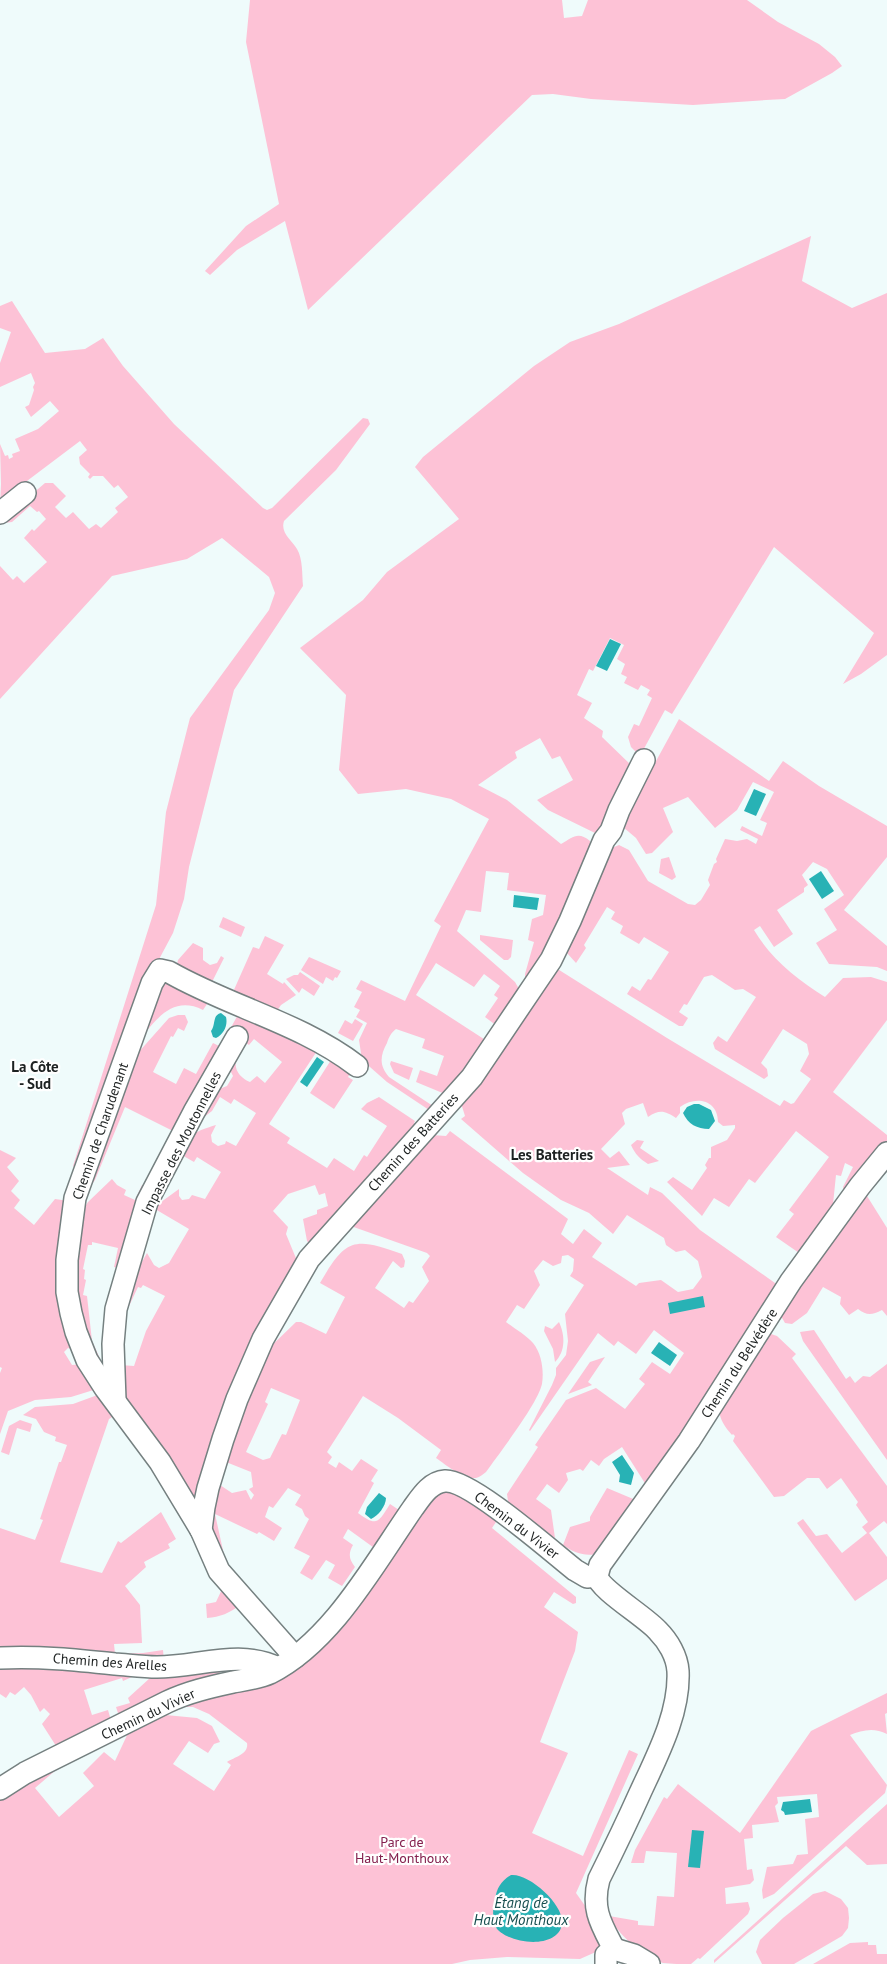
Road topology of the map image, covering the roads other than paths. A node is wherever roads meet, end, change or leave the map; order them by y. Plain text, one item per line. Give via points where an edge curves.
1 (25, 493) dead end
2 (0, 513) edge
3 (644, 760) dead end
4 (237, 1037) dead end
5 (357, 1066) dead end
6 (887, 1153) edge
7 (115, 1400) junction
8 (201, 1530) junction
9 (597, 1576) junction
10 (0, 1658) edge
11 (287, 1663) junction
12 (0, 1788) edge
13 (612, 1959) edge
14 (649, 1964) edge

1 - 2 street
3 - 8 street, Chemin des Batteries via 612,831 604,840 570,921 535,985 472,1077 309,1258 280,1307 256,1355 222,1439
4 - 7 street, Impasse des Moutonnelles via 194,1112 144,1211 116,1310 113,1344
5 - 7 street, Chemin de Charudenant via 309,1035 160,970 152,983 75,1198 67,1260 67,1292 76,1332 87,1360
6 - 9 street, Chemin du Belvédère via 791,1282 689,1441 600,1565
7 - 8 street, Chemin de Charudenant via 160,1462
8 - 11 street, Chemin de Charudenant via 218,1571
9 - 11 street, Chemin du Vivier via 587,1577 575,1570 466,1487 450,1482 434,1484 423,1494 341,1612 316,1640
9 - 13 street via 600,1584 658,1630 671,1648 678,1669 674,1705 666,1733 596,1891 595,1904
10 - 11 street, Chemin des Arelles via 35,1657 156,1667 250,1659
11 - 12 street, Chemin du Vivier via 262,1676 189,1692
13 - 14 street via 634,1955

